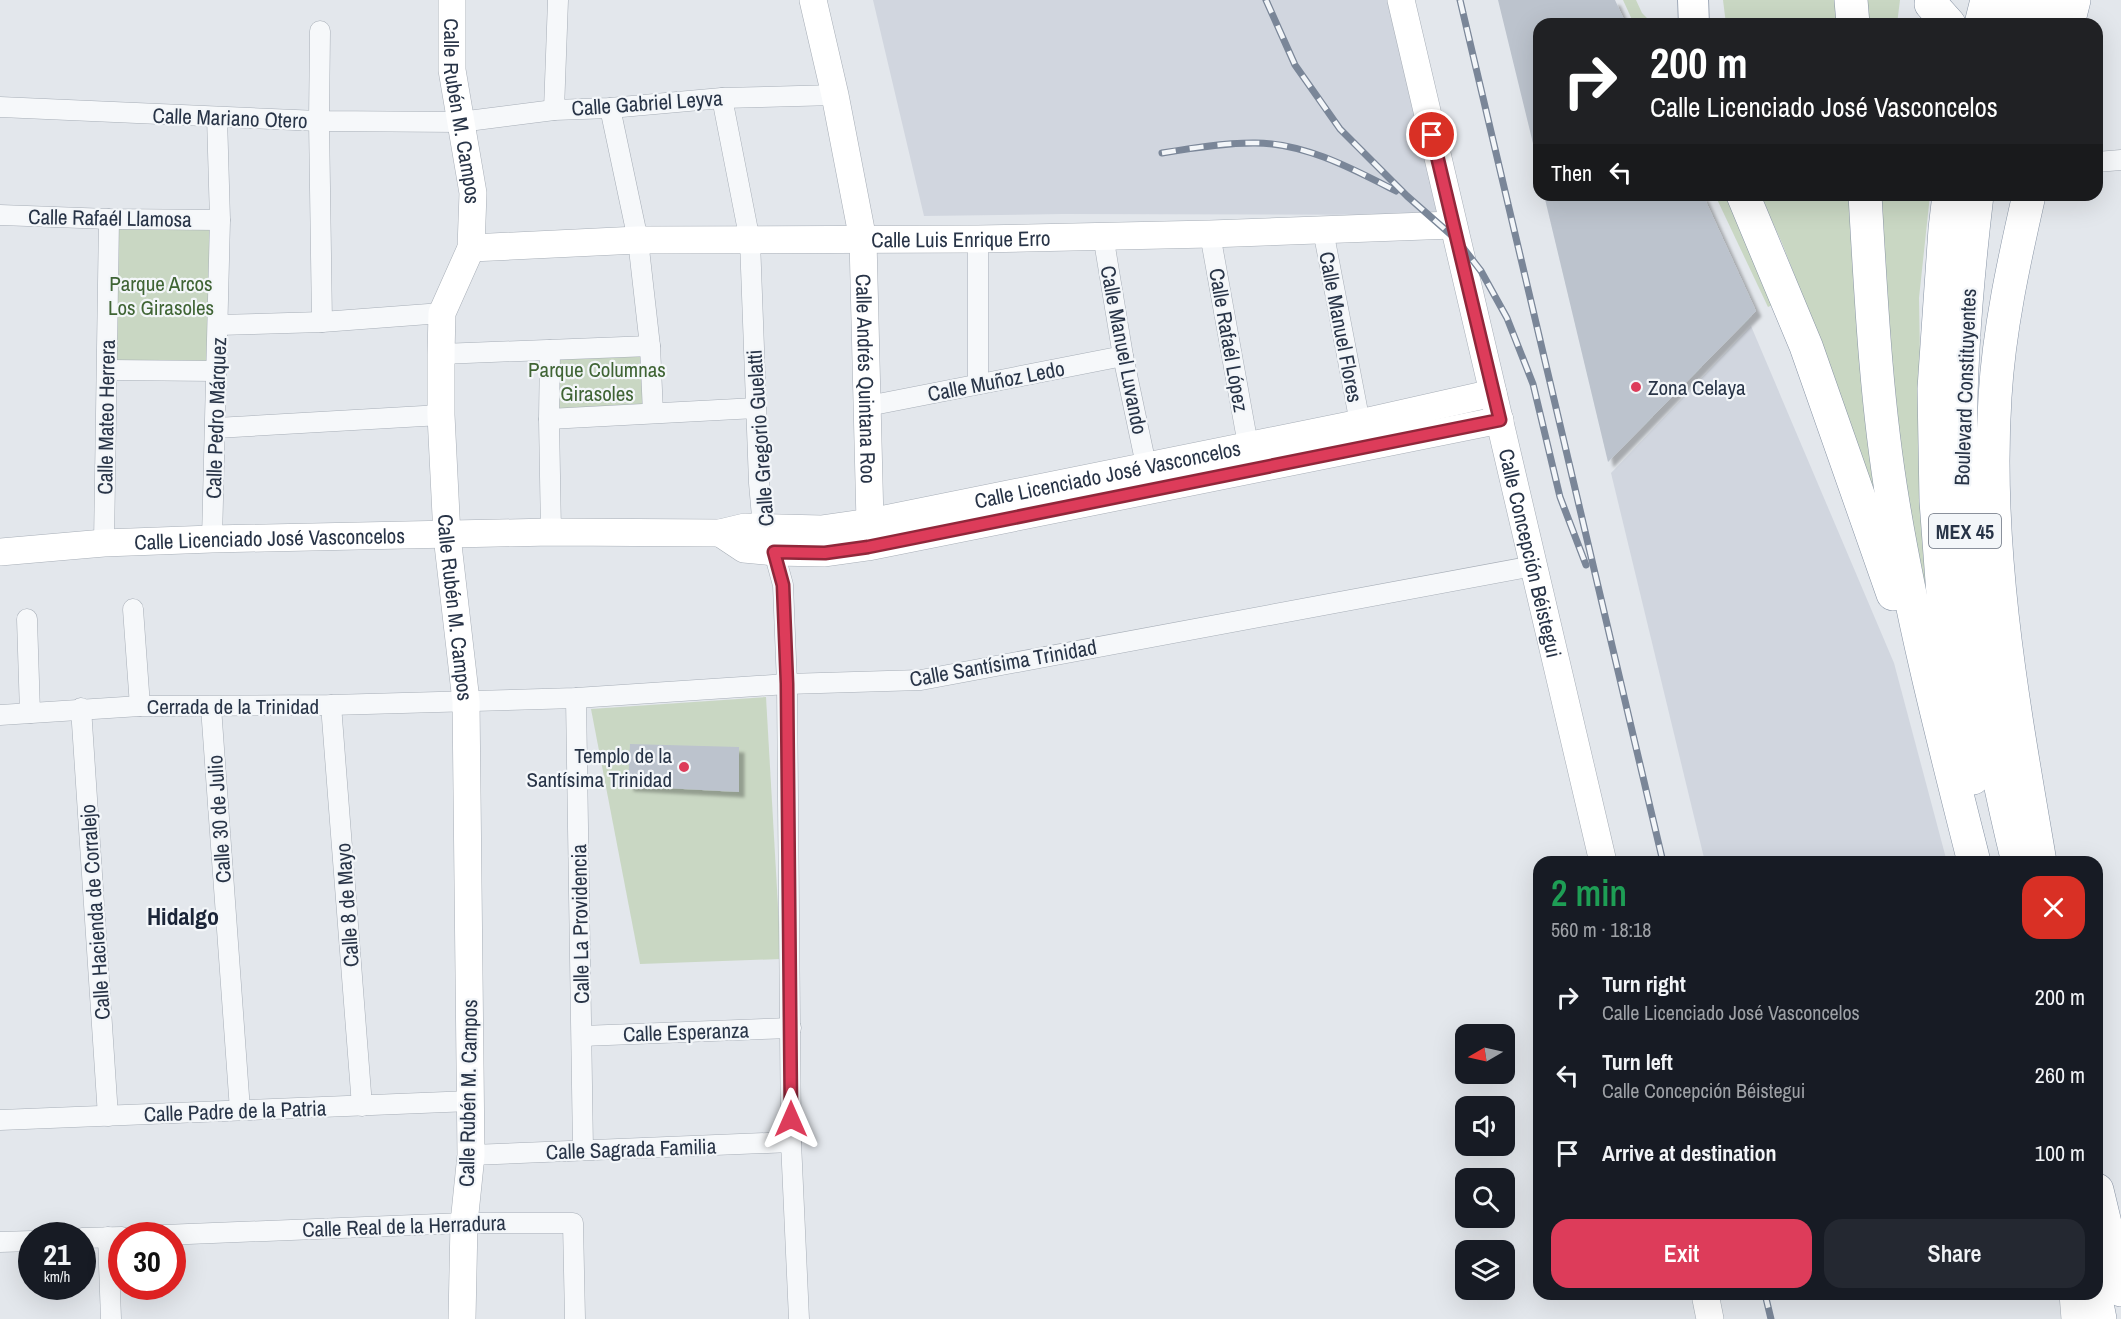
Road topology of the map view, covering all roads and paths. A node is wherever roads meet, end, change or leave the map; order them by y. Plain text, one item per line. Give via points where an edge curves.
1 (452, 0) edge
2 (558, 0) edge
3 (813, 0) edge
4 (1401, 0) edge
5 (1851, 0) edge
6 (1987, 0) edge
7 (2013, 0) edge
8 (2045, 0) edge
9 (2074, 0) edge
10 (1853, 18) edge
11 (1982, 18) edge
12 (2009, 18) edge
13 (2039, 18) edge
14 (2070, 18) edge
15 (320, 31) dead end
16 (835, 95) junction
17 (722, 98) junction
18 (0, 107) edge
19 (610, 108) junction
20 (554, 110) junction
21 (217, 117) junction
22 (319, 122) junction
23 (460, 122) junction
24 (2121, 160) edge
25 (2103, 162) edge
26 (1746, 201) edge
27 (1865, 201) edge
28 (1948, 201) edge
29 (1976, 201) edge
30 (2028, 201) edge
31 (0, 215) edge
32 (109, 219) junction
33 (220, 220) junction
34 (1453, 225) junction
35 (1323, 230) junction
36 (1210, 234) junction
37 (1103, 235) junction
38 (978, 239) junction
39 (638, 240) junction
40 (863, 240) junction
41 (750, 241) junction
42 (471, 248) junction
43 (442, 313) junction
44 (322, 322) junction
45 (218, 325) junction
46 (650, 346) junction
47 (550, 350) junction
48 (441, 354) junction
49 (1123, 356) junction
50 (108, 370) junction
51 (216, 371) junction
52 (978, 384) junction
53 (1493, 393) junction
54 (868, 406) junction
55 (756, 408) junction
56 (653, 413) junction
57 (441, 415) junction
58 (549, 419) junction
59 (1500, 420) junction
60 (1360, 423) junction
61 (216, 428) junction
62 (1248, 445) junction
63 (1146, 465) junction
64 (763, 528) junction
65 (551, 532) junction
66 (720, 533) junction
67 (869, 535) junction
68 (447, 536) junction
69 (212, 539) junction
70 (104, 543) junction
71 (0, 552) edge
72 (774, 552) junction
73 (1533, 566) junction
74 (133, 609) dead end
75 (27, 619) dead end
76 (787, 684) junction
77 (576, 698) junction
78 (466, 701) junction
79 (331, 705) junction
80 (140, 706) junction
81 (211, 707) junction
82 (81, 708) junction
83 (30, 713) junction
84 (0, 715) edge
85 (1938, 719) junction
86 (1602, 856) edge
87 (1972, 856) edge
88 (1991, 856) edge
89 (2016, 856) edge
90 (2039, 856) edge
91 (791, 1028) junction
92 (582, 1036) junction
93 (471, 1101) junction
94 (362, 1106) junction
95 (240, 1110) junction
96 (108, 1116) junction
97 (0, 1120) edge
98 (791, 1142) junction
99 (583, 1150) junction
100 (471, 1155) junction
101 (2103, 1193) edge
102 (2103, 1215) edge
103 (464, 1223) junction
104 (186, 1234) edge
105 (18, 1241) edge
106 (2121, 1241) edge
107 (0, 1242) edge
108 (2121, 1290) edge
109 (112, 1300) edge
110 (1706, 1300) edge
111 (2073, 1300) edge
112 (2096, 1300) edge
113 (111, 1319) edge
114 (462, 1319) edge
115 (575, 1319) edge
116 (800, 1319) edge
117 (1710, 1319) edge
118 (2075, 1319) edge
119 (2100, 1319) edge

1 - 23 street, Calle Rubén M. Campos via 452,70
2 - 20 street
3 - 16 street, Calle Andrés Quintana Roo
4 - 34 street, Calle Concepción Béistegui
5 - 10 highway
6 - 11 highway
7 - 12 highway
8 - 13 highway
9 - 14 highway
15 - 22 street
16 - 17 street, Calle Gabriel Leyva
16 - 40 street, Calle Andrés Quintana Roo
17 - 19 street, Calle Gabriel Leyva
17 - 41 street, Calle Gregorio Guelatti
18 - 21 street, Calle Mariano Otero
19 - 20 street, Calle Gabriel Leyva
19 - 39 street
20 - 23 street, Calle Gabriel Leyva
21 - 22 street, Calle Mariano Otero
21 - 33 street, Calle Pedro Márquez
22 - 23 street, Calle Mariano Otero
22 - 44 street
23 - 42 street, Calle Rubén M. Campos via 473,193
24 - 25 street
26 - 85 highway via 1806,346
27 - 85 highway via 1874,351 1893,501
28 - 88 highway, Boulevard Constituyentes / MEX 45 via 1934,388 1936,501 1945,621
29 - 89 highway, Boulevard Constituyentes / MEX 45 via 1964,325 1962,499 1972,618 2001,796
30 - 90 highway via 2011,280 1995,397 1994,507 2001,621
31 - 32 street, Calle Rafaél Llamosa
32 - 33 street, Calle Rafaél Llamosa
32 - 50 street, Calle Mateo Herrera
33 - 45 street, Calle Pedro Márquez
34 - 35 street, Calle Luis Enrique Erro
34 - 53 street, Calle Concepción Béistegui
35 - 36 street, Calle Luis Enrique Erro
35 - 60 street, Calle Manuel Flores
36 - 37 street, Calle Luis Enrique Erro
36 - 62 street, Calle Rafaél López
37 - 38 street, Calle Luis Enrique Erro
37 - 49 street, Calle Manuel Luvando
38 - 40 street, Calle Luis Enrique Erro
38 - 52 street
39 - 41 street, Calle Luis Enrique Erro
39 - 42 street, Calle Luis Enrique Erro
39 - 46 street
40 - 41 street, Calle Luis Enrique Erro
40 - 54 street, Calle Andrés Quintana Roo
41 - 55 street, Calle Gregorio Guelatti
42 - 43 street, Calle Rubén M. Campos
43 - 44 street
43 - 48 street, Calle Rubén M. Campos
44 - 45 street
45 - 51 street, Calle Pedro Márquez
46 - 47 street
46 - 56 street
47 - 48 street
47 - 58 street
48 - 57 street, Calle Rubén M. Campos
49 - 52 street, Calle Muñoz Ledo
49 - 63 street, Calle Manuel Luvando
50 - 51 street
50 - 70 street, Calle Mateo Herrera
51 - 61 street, Calle Pedro Márquez
52 - 54 street, Calle Muñoz Ledo
53 - 59 street, Calle Concepción Béistegui
53 - 60 street, Calle Licenciado José Vasconcelos
54 - 67 street, Calle Andrés Quintana Roo
55 - 56 street
55 - 64 street, Calle Gregorio Guelatti
56 - 58 street
57 - 61 street
57 - 68 street, Calle Rubén M. Campos
58 - 65 street
59 - 67 street, Calle Licenciado José Vasconcelos
59 - 73 street, Calle Concepción Béistegui
60 - 62 street, Calle Licenciado José Vasconcelos
61 - 69 street, Calle Pedro Márquez
62 - 63 street, Calle Licenciado José Vasconcelos
63 - 67 street, Calle Licenciado José Vasconcelos
64 - 66 street, Calle Licenciado José Vasconcelos via 745,527
64 - 67 street, Calle Licenciado José Vasconcelos
64 - 72 street, Calle Gregorio Guelatti
65 - 66 street, Calle Licenciado José Vasconcelos
65 - 68 street, Calle Licenciado José Vasconcelos
66 - 72 street, Calle Licenciado José Vasconcelos via 744,549
67 - 72 street, Calle Licenciado José Vasconcelos via 825,553
68 - 69 street, Calle Licenciado José Vasconcelos
68 - 78 street, Calle Rubén M. Campos
69 - 70 street, Calle Licenciado José Vasconcelos
70 - 71 street, Calle Licenciado José Vasconcelos
72 - 76 street, Calle Gregorio Guelatti via 783,585
73 - 76 street, Calle Santísima Trinidad via 921,680
73 - 86 street, Calle Concepción Béistegui
74 - 80 street
75 - 83 street
76 - 77 street, Calle Santísima Trinidad
76 - 91 street, Calle Gregorio Guelatti
77 - 78 street, Calle Santísima Trinidad
77 - 92 street, Calle La Providencia
78 - 79 street, Cerrada de la Trinidad
78 - 93 street, Calle Rubén M. Campos
79 - 81 street, Cerrada de la Trinidad
79 - 94 street, Calle 8 de Mayo
80 - 81 street, Cerrada de la Trinidad
80 - 82 street, Cerrada de la Trinidad
81 - 95 street, Calle 30 de Julio
82 - 83 street, Cerrada de la Trinidad
82 - 96 street, Calle Hacienda de Corralejo
83 - 84 street, Cerrada de la Trinidad
85 - 87 highway
91 - 92 street, Calle Esperanza
91 - 98 street, Calle Gregorio Guelatti
92 - 99 street, Calle La Providencia
93 - 94 street, Calle Padre de la Patria
93 - 100 street, Calle Rubén M. Campos
94 - 95 street, Calle Padre de la Patria
95 - 96 street, Calle Padre de la Patria
96 - 97 street, Calle Padre de la Patria
98 - 99 street, Calle Sagrada Familia
98 - 116 street, Calle Gregorio Guelatti
99 - 100 street, Calle Sagrada Familia
100 - 103 street, Calle Rubén M. Campos
101 - 106 street
102 - 108 highway
103 - 104 street, Calle Real de la Herradura
103 - 114 street, Calle Rubén M. Campos
103 - 115 street, Calle Real de la Herradura via 573,1223
105 - 107 street
109 - 113 street
110 - 117 street
111 - 118 street
112 - 119 highway

